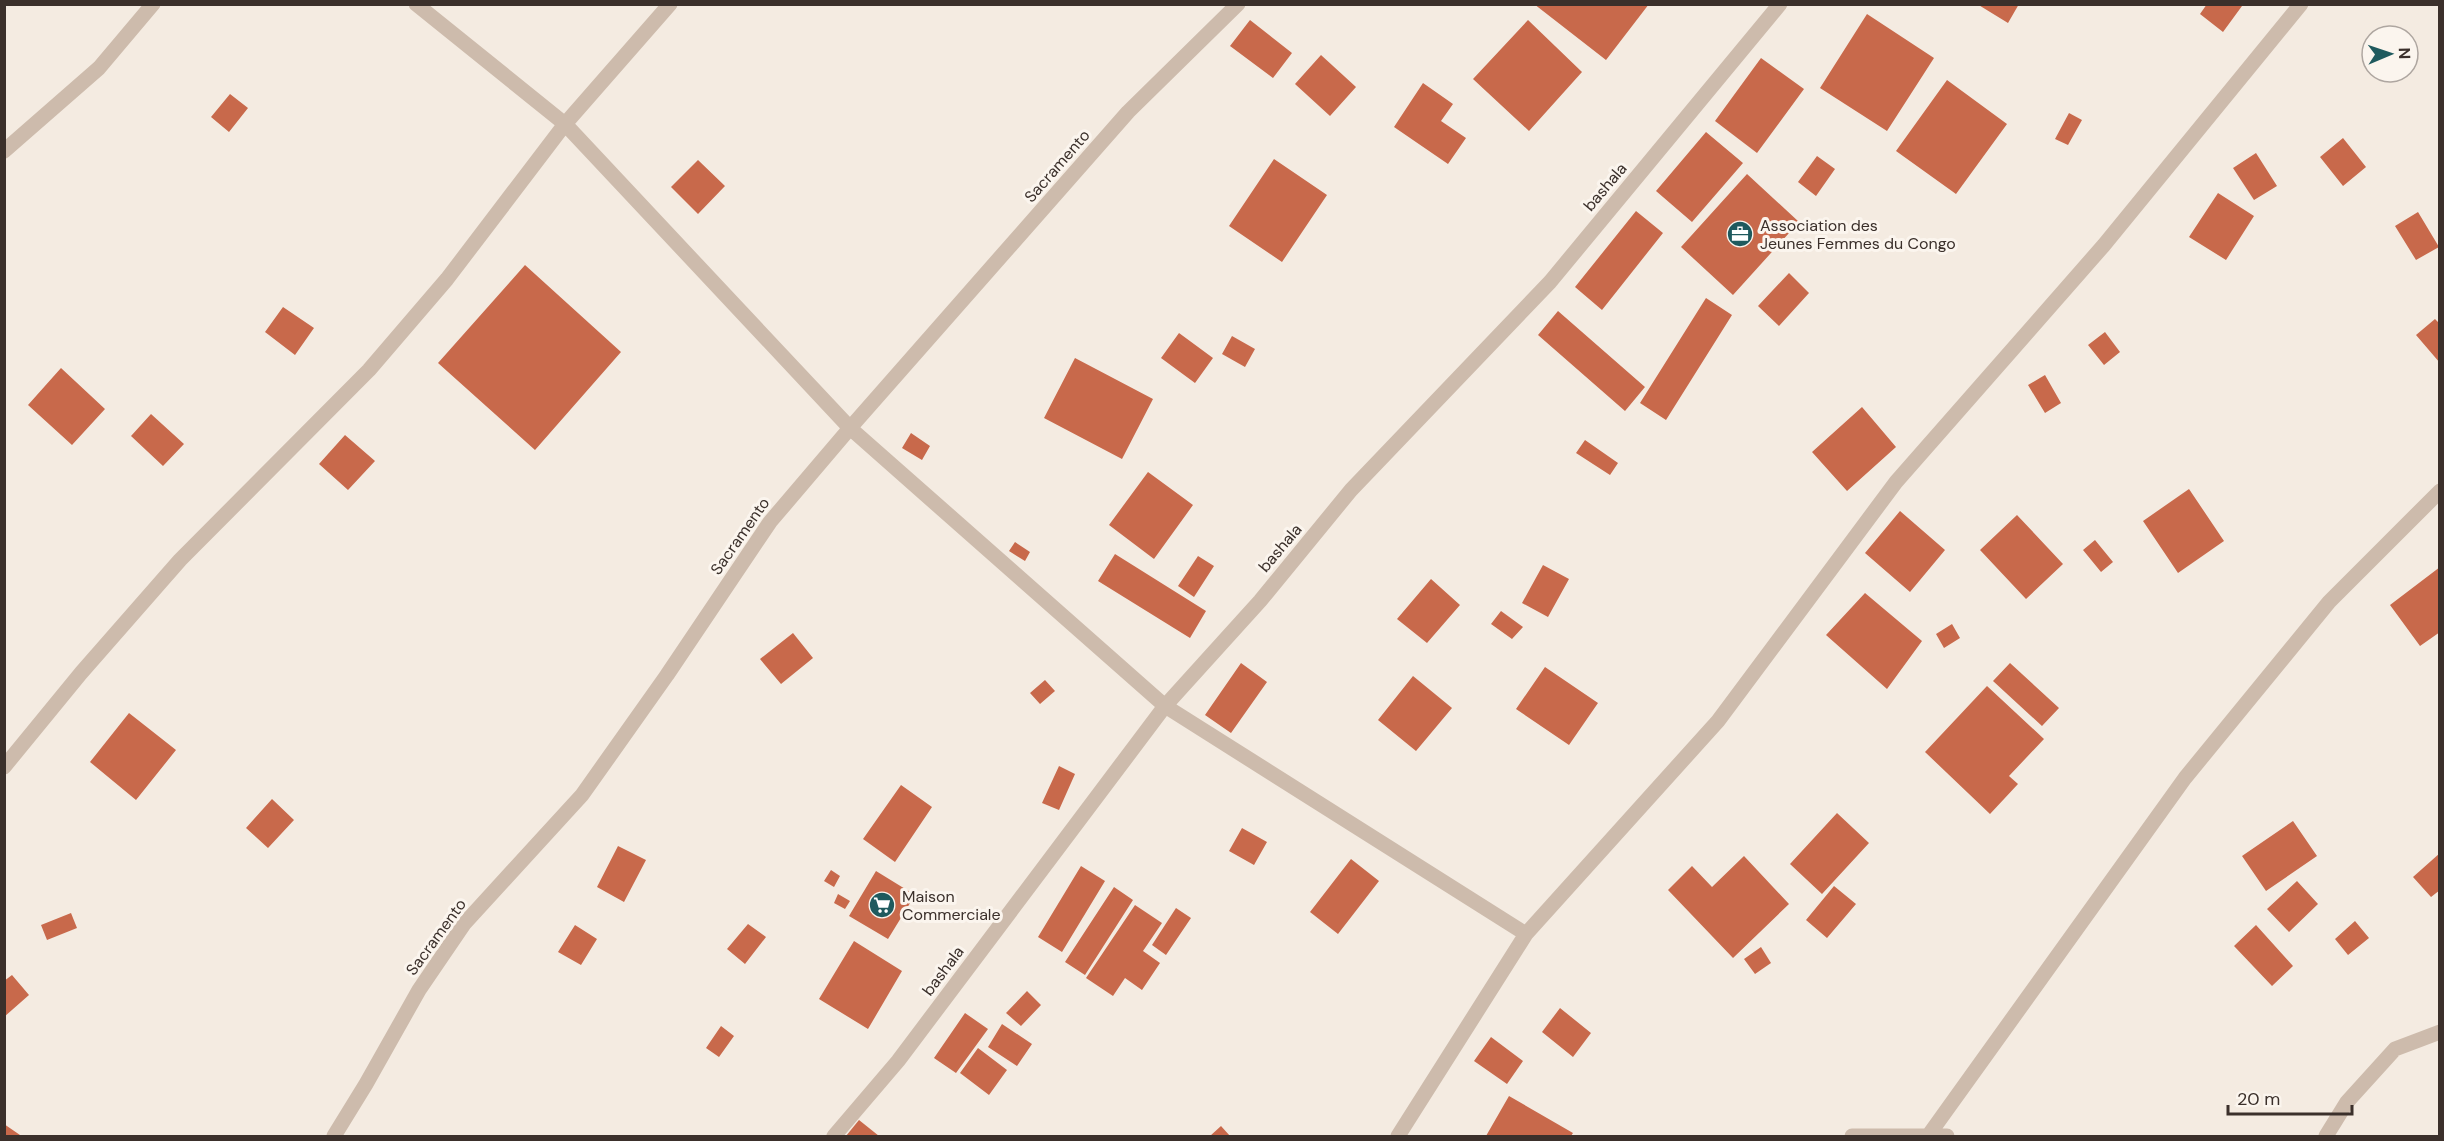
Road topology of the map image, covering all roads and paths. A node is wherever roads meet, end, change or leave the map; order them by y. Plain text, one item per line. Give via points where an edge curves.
1 (153, 4) edge
2 (416, 4) edge
3 (670, 4) edge
4 (1238, 4) edge
5 (1780, 4) edge
6 (2301, 4) edge
7 (564, 124) junction
8 (4, 151) edge
9 (850, 428) junction
10 (2439, 491) edge
11 (1165, 706) junction
12 (4, 767) edge
13 (1526, 934) junction
14 (2439, 1032) edge
15 (1928, 1136) edge
16 (334, 1137) edge
17 (834, 1137) edge
18 (1398, 1137) edge
19 (1852, 1137) edge
20 (1947, 1137) edge
21 (2326, 1137) edge

1 - 8 street via 99,68
2 - 7 street
3 - 7 street
4 - 9 street, Sacramento via 1128,112
5 - 11 street, bashala via 1550,282 1351,490
6 - 13 street via 2104,245 1896,482 1718,721
7 - 9 street
7 - 12 street via 447,279 369,370 180,560
9 - 11 street
9 - 16 street, Sacramento via 770,522 582,795 464,924 419,990
10 - 15 street via 2329,602 2185,778
11 - 13 street
11 - 17 street, bashala via 898,1061
13 - 18 street
14 - 21 street via 2395,1049 2347,1102
15 - 19 street
15 - 20 street

